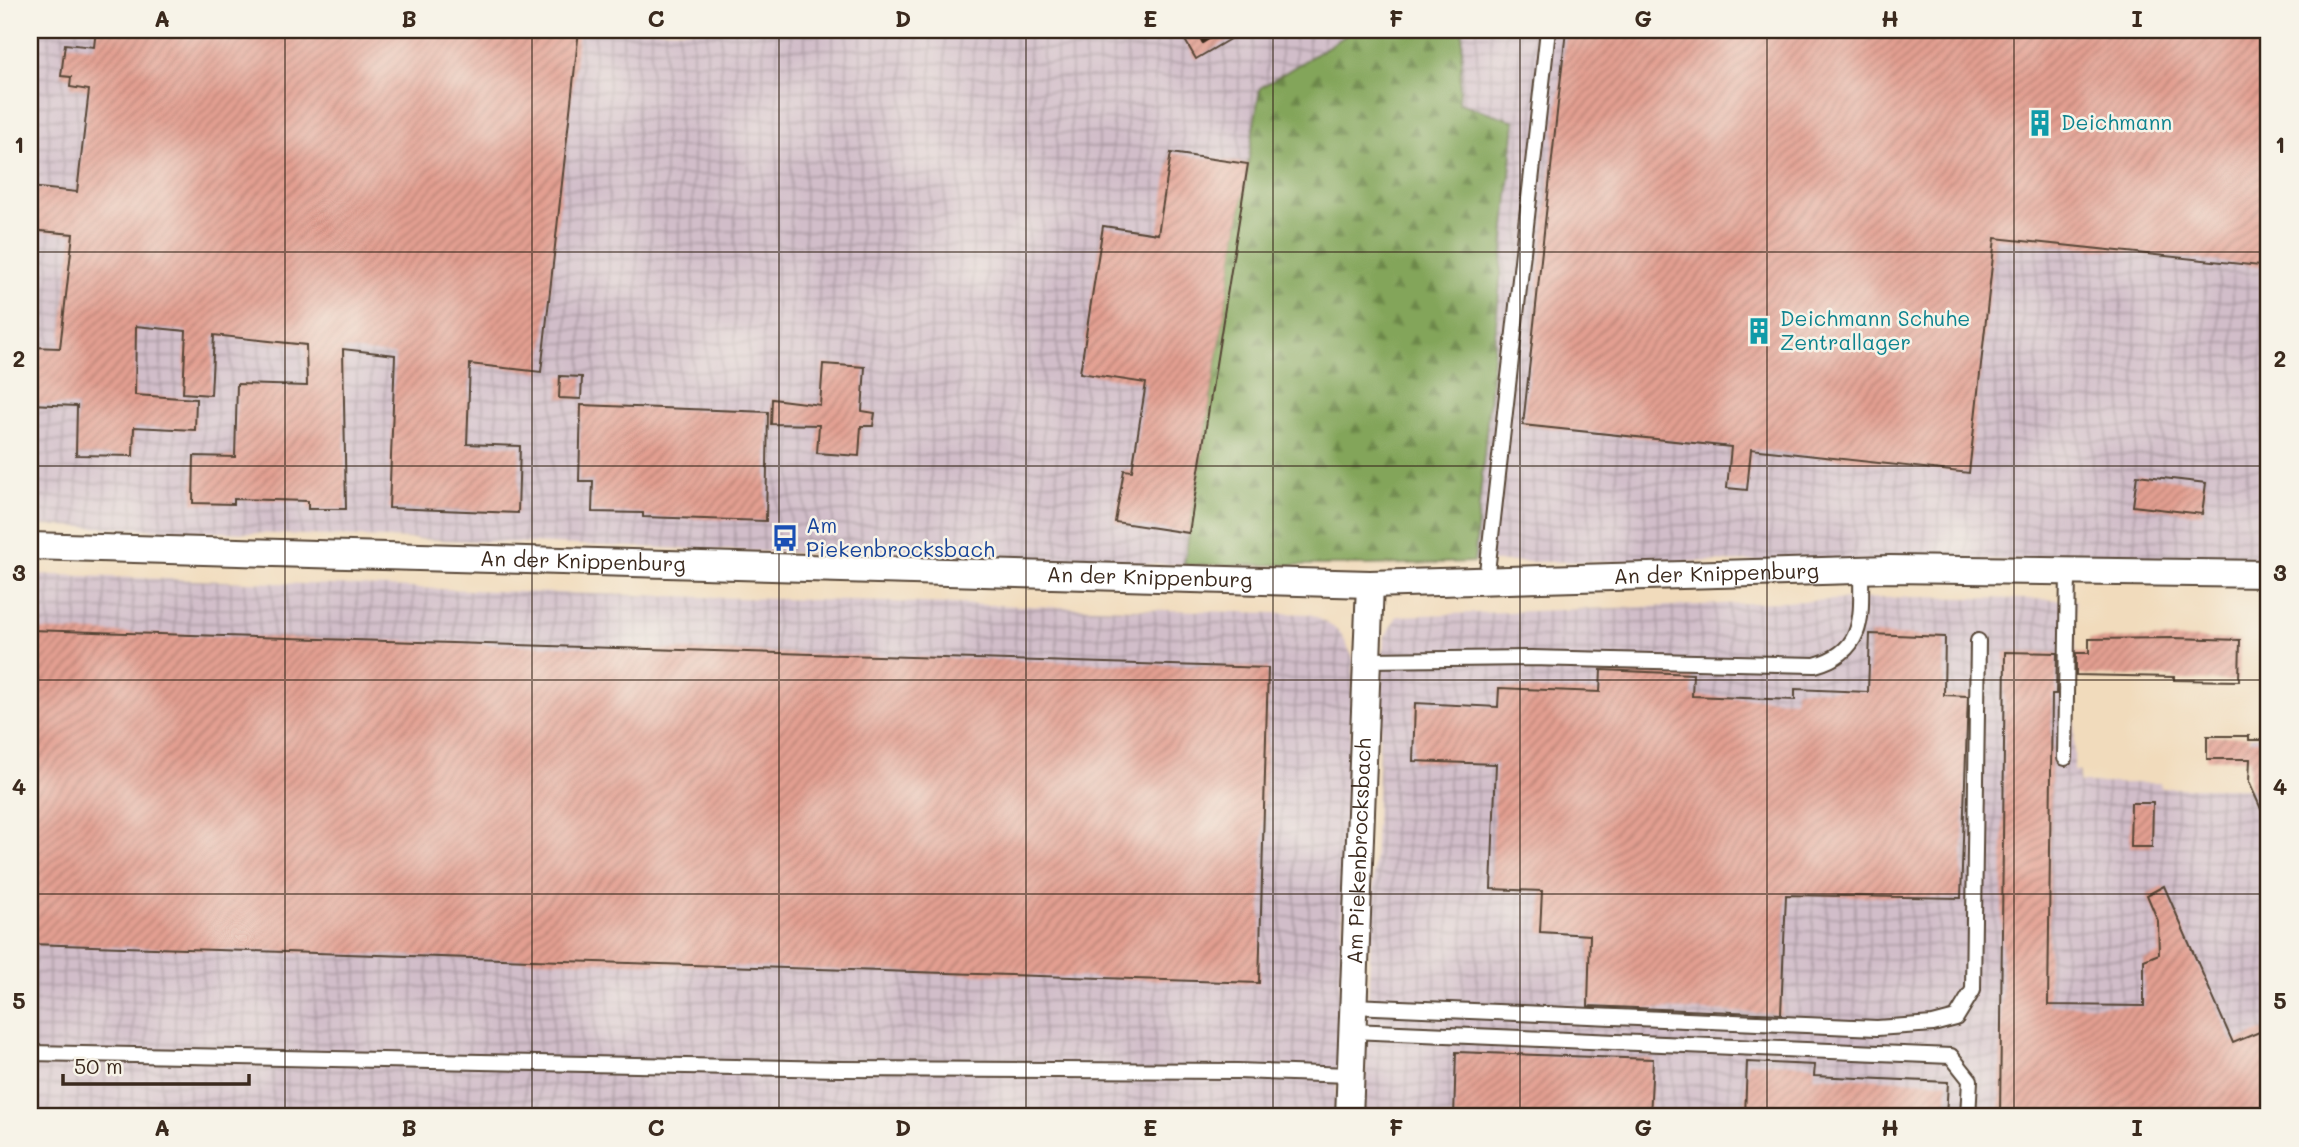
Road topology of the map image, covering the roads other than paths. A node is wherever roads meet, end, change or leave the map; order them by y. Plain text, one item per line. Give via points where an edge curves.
1 (1548, 30) edge
2 (30, 546) edge
3 (1861, 570) junction
4 (2068, 572) junction
5 (2269, 574) edge
6 (1486, 581) junction
7 (1370, 584) junction
8 (1978, 641) dead end
9 (1367, 660) junction
10 (2065, 758) dead end
11 (1352, 1019) junction
12 (30, 1053) edge
13 (1350, 1075) junction
14 (1349, 1117) edge
15 (1968, 1117) edge

1 - 6 lane
2 - 7 street, An der Knippenburg
3 - 4 street, An der Knippenburg
3 - 6 street, An der Knippenburg
3 - 9 lane via 1857,632 1845,651 1815,665 1531,658
4 - 5 street, An der Knippenburg
4 - 10 lane
6 - 7 street, An der Knippenburg
7 - 9 street, Am Piekenbrocksbach
8 - 11 lane via 1973,990 1956,1017 1933,1024 1877,1028
9 - 11 street, Am Piekenbrocksbach
11 - 13 street, Am Piekenbrocksbach
11 - 15 lane via 1951,1056 1970,1080
12 - 13 lane
13 - 14 street, Am Piekenbrocksbach

